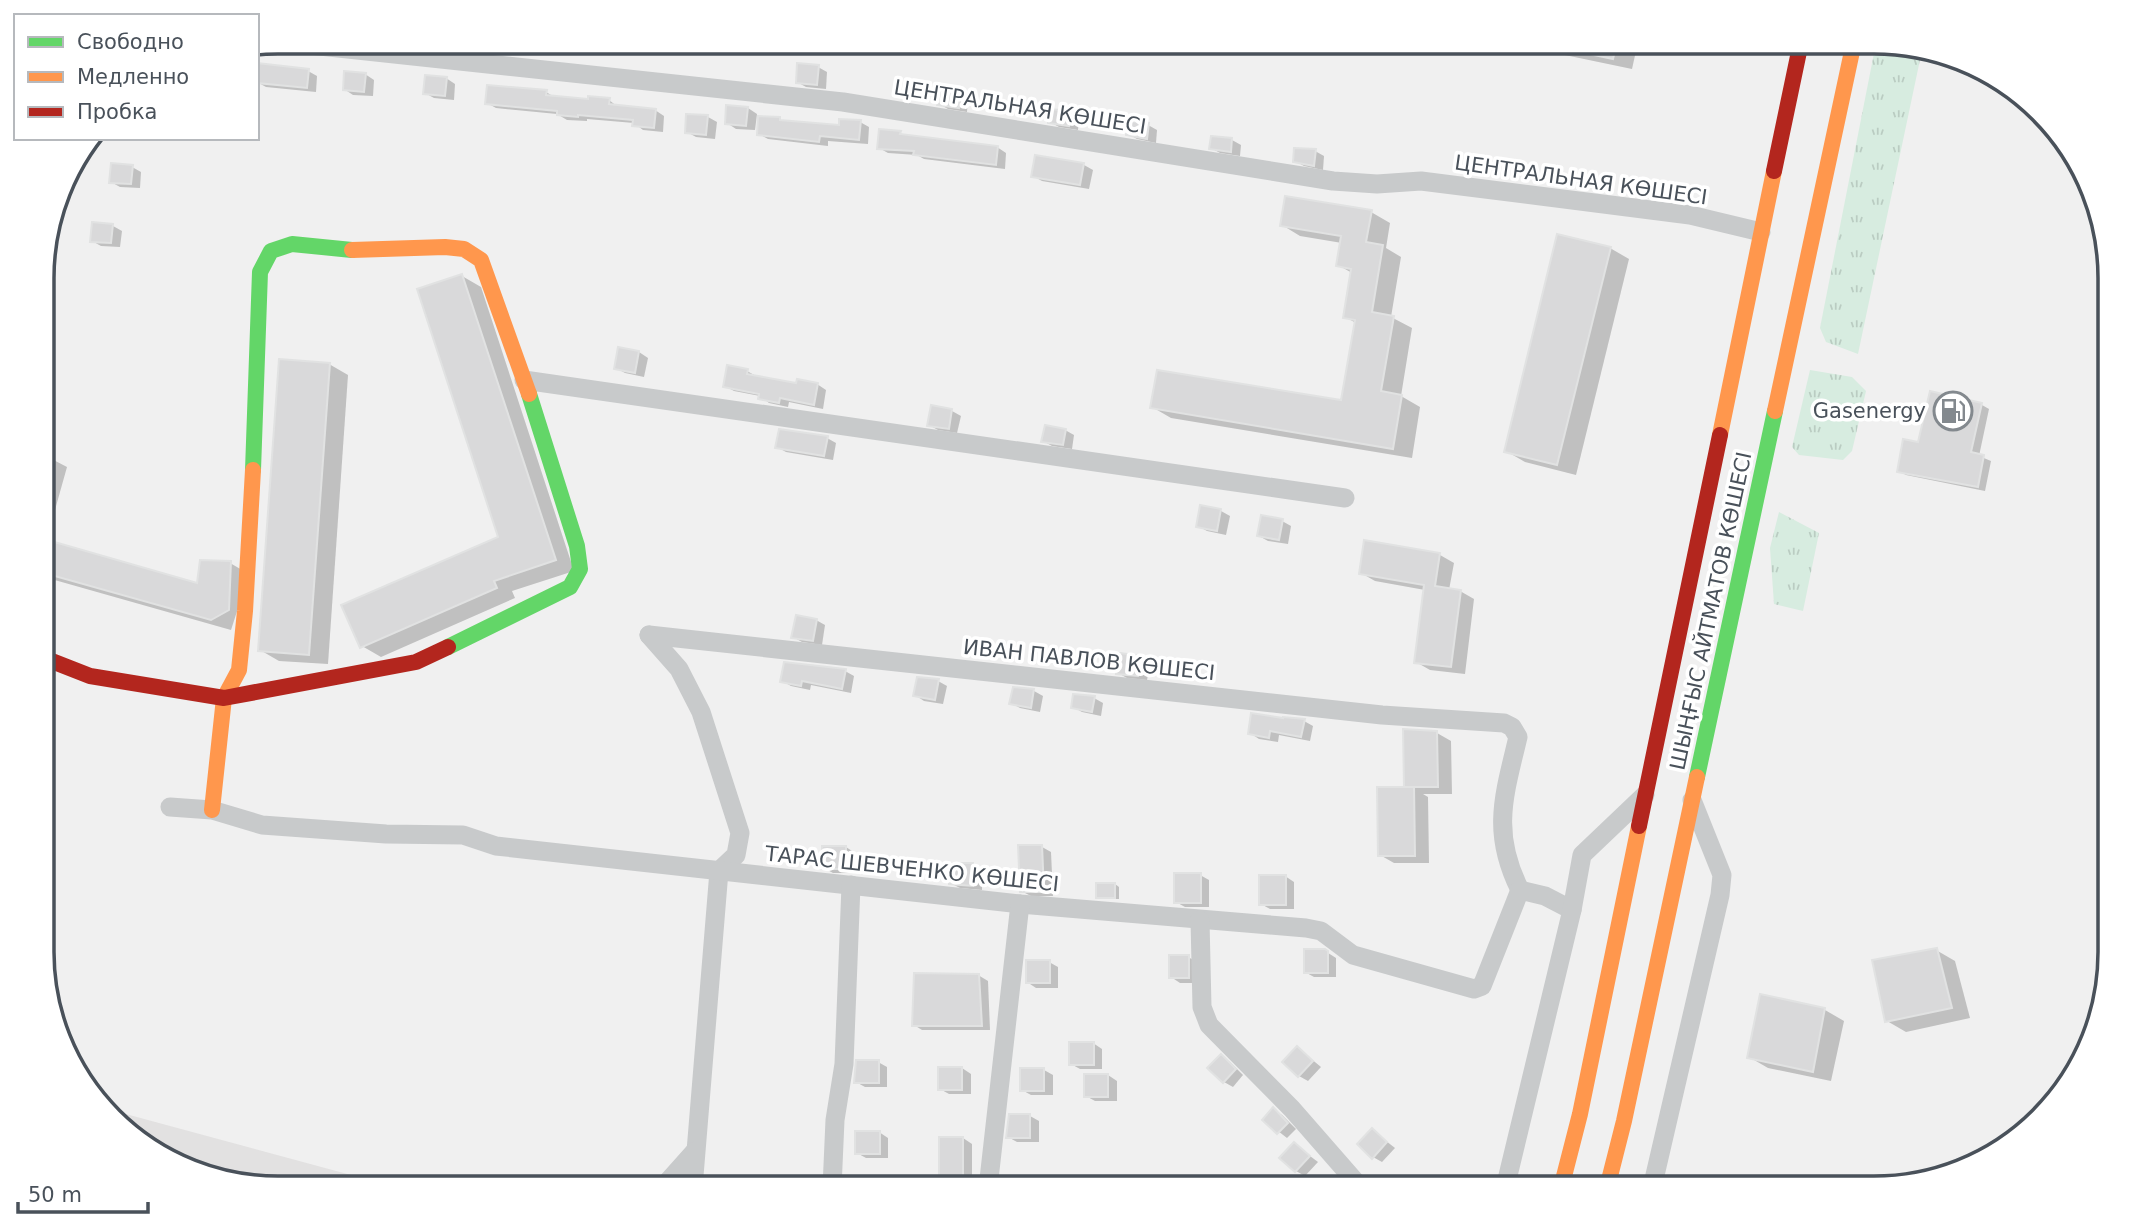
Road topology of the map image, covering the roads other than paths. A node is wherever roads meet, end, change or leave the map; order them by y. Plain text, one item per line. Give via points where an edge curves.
1 (1798, 54) edge
2 (1851, 54) edge
3 (403, 55) edge
4 (1761, 232) junction
5 (524, 380) junction
6 (1345, 498) dead end
7 (54, 663) edge
8 (224, 698) junction
9 (1645, 795) junction
10 (1692, 800) junction
11 (170, 807) dead end
12 (212, 810) junction
13 (719, 871) junction
14 (851, 885) junction
15 (1520, 890) junction
16 (1020, 904) junction
17 (1572, 910) junction
18 (1200, 920) junction
19 (695, 1151) junction
20 (1351, 1175) edge
21 (1508, 1175) edge
22 (1565, 1175) edge
23 (1610, 1175) edge
24 (1655, 1175) edge
25 (673, 1176) edge
26 (694, 1176) edge
27 (833, 1176) edge
28 (989, 1176) edge

1 - 4 main road, ШЫҢҒЫС АЙТМАТОВ КӨШЕСІ
2 - 10 main road, ШЫҢҒЫС АЙТМАТОВ КӨШЕСІ
3 - 4 street, ЦЕНТРАЛЬНАЯ КӨШЕСІ via 843,102 1333,181 1421,181 1690,215
4 - 9 main road, ШЫҢҒЫС АЙТМАТОВ КӨШЕСІ
5 - 6 street
5 - 8 main road via 577,546 580,569 570,587 416,662
5 - 8 main road via 481,260 464,249 340,250 292,244 271,251 260,272 239,670
7 - 8 main road via 90,676
8 - 12 main road
9 - 17 street via 1582,855
9 - 22 main road, ШЫҢҒЫС АЙТМАТОВ КӨШЕСІ
10 - 23 main road, ШЫҢҒЫС АЙТМАТОВ КӨШЕСІ
10 - 24 street via 1722,875
11 - 12 street, ТАРАС ШЕВЧЕНКО КӨШЕСІ
12 - 13 street, ТАРАС ШЕВЧЕНКО КӨШЕСІ via 262,825 463,835 496,846
13 - 14 street, ТАРАС ШЕВЧЕНКО КӨШЕСІ
13 - 15 street, ИВАН ПАВЛОВ КӨШЕСІ via 736,855 740,833 701,712 679,669 649,635 1382,715 1504,723 1518,737 1502,805 1508,867
13 - 19 street
14 - 16 street, ТАРАС ШЕВЧЕНКО КӨШЕСІ
14 - 27 street via 844,1064
15 - 17 street
15 - 18 street, ТАРАС ШЕВЧЕНКО КӨШЕСІ via 1482,986 1474,989 1353,955 1321,932 1306,928
16 - 18 street, ТАРАС ШЕВЧЕНКО КӨШЕСІ
16 - 28 street
17 - 21 street
18 - 20 street via 1202,1007 1209,1025
19 - 25 street
19 - 26 street

